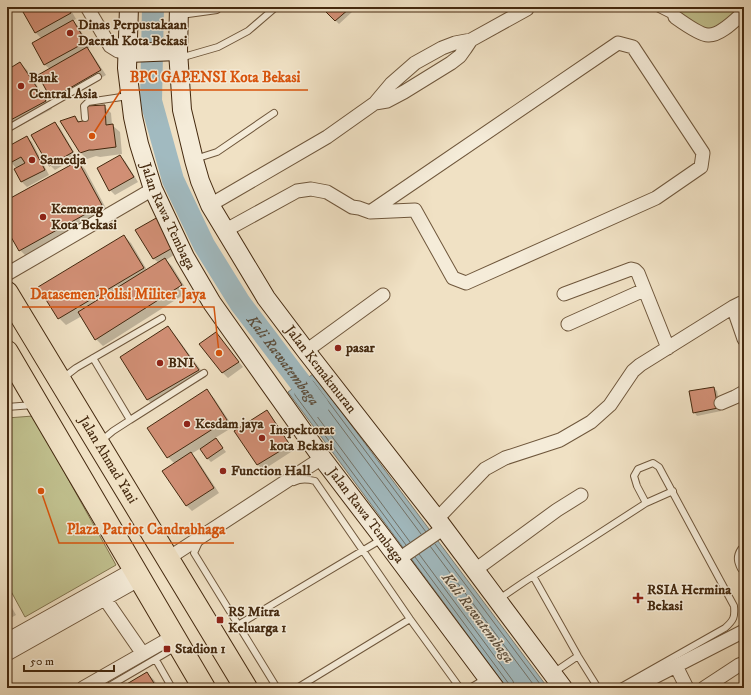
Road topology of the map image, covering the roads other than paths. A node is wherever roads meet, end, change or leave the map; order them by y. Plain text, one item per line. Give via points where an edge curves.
1 (87, 7) edge
2 (129, 7) edge
3 (220, 7) edge
4 (276, 7) edge
5 (655, 7) edge
6 (527, 9) dead end
7 (179, 11) edge
8 (744, 12) edge
9 (675, 17) joint
10 (471, 40) junction
11 (130, 53) junction
12 (175, 53) junction
13 (98, 77) dead end
14 (130, 96) junction
15 (375, 103) junction
16 (274, 113) dead end
17 (85, 118) dead end
18 (7, 129) edge
19 (194, 160) junction
20 (153, 189) junction
21 (210, 205) junction
22 (370, 212) junction
23 (226, 230) junction
24 (7, 274) edge
25 (644, 290) junction
26 (7, 293) edge
27 (564, 294) dead end
28 (383, 295) dead end
29 (739, 305) edge
30 (162, 318) dead end
31 (568, 324) dead end
32 (744, 339) edge
33 (668, 348) junction
34 (306, 351) junction
35 (8, 358) edge
36 (93, 358) junction
37 (204, 373) dead end
38 (60, 380) junction
39 (744, 392) edge
40 (721, 402) dead end
41 (38, 404) junction
42 (7, 407) edge
43 (130, 420) junction
44 (98, 443) junction
45 (322, 458) junction
46 (672, 491) junction
47 (581, 496) dead end
48 (646, 503) junction
49 (440, 526) junction
50 (383, 538) junction
51 (363, 550) junction
52 (744, 551) edge
53 (403, 557) junction
54 (167, 558) junction
55 (744, 567) edge
56 (475, 570) junction
57 (137, 574) junction
58 (533, 576) junction
59 (105, 599) junction
60 (497, 600) junction
61 (410, 619) junction
62 (238, 625) junction
63 (744, 631) edge
64 (7, 640) edge
65 (177, 641) junction
66 (7, 654) edge
67 (143, 654) junction
68 (578, 656) junction
69 (156, 660) junction
70 (744, 663) edge
71 (676, 666) junction
72 (552, 674) junction
73 (491, 683) edge
74 (83, 688) edge
75 (106, 688) edge
76 (172, 688) edge
77 (204, 688) edge
78 (246, 688) edge
79 (277, 688) edge
80 (297, 688) edge
81 (460, 688) edge
82 (470, 688) edge
83 (563, 688) edge
84 (598, 688) edge
85 (619, 688) edge
86 (633, 688) edge
87 (687, 688) edge
88 (704, 688) edge

1 - 11 street via 110,46 118,51
2 - 11 street, Jalan Rawa Tembaga
3 - 7 lane via 217,10
4 - 12 lane via 248,31 218,47
5 - 9 lane
6 - 10 street
7 - 12 street, Jalan Kemakmuran
8 - 9 street via 719,33 707,35
10 - 15 street via 460,56 451,63 396,97
10 - 15 street via 442,48 415,63 391,84
11 - 12 street
11 - 14 street, Jalan Rawa Tembaga via 127,68
12 - 19 street, Jalan Kemakmuran via 182,110
13 - 18 lane
14 - 17 lane via 88,102 84,106
14 - 20 street, Jalan Rawa Tembaga via 139,144
15 - 21 street via 327,137
16 - 19 lane via 217,152
19 - 21 street, Jalan Kemakmuran
20 - 24 street
20 - 45 street, Jalan Rawa Tembaga via 185,257 212,303
21 - 23 street, Jalan Kemakmuran
22 - 22 street via 415,210 453,278 466,283 656,198 701,167 702,153 633,47 618,43
22 - 23 street via 352,207 327,192 311,189 297,191
23 - 34 street, Jalan Kemakmuran via 266,298
25 - 27 street via 638,273 631,269
25 - 31 street
25 - 33 street
26 - 38 highway, Jalan Ahmad Yani
28 - 34 street
29 - 32 street
29 - 33 street
30 - 36 lane
33 - 49 street via 633,371 610,405 590,422 560,440 505,458 485,469
34 - 49 street, Jalan Kemakmuran
35 - 41 highway
36 - 38 lane
36 - 43 lane
37 - 43 lane
38 - 44 highway, Jalan Ahmad Yani
39 - 40 street
41 - 42 lane
41 - 57 highway
43 - 44 lane
44 - 54 highway, Jalan Ahmad Yani
45 - 50 street, Jalan Rawa Tembaga
45 - 54 street
46 - 48 lane
46 - 48 lane via 659,467 653,463 638,469 634,476
46 - 85 lane via 734,606 733,621
47 - 56 street via 557,510
48 - 58 lane
49 - 53 street
49 - 56 street, Jalan Kemakmuran
50 - 51 lane
50 - 53 street, Jalan Rawa Tembaga
51 - 61 lane
51 - 62 lane
51 - 62 lane via 315,481 299,479 200,540 196,546 194,553
52 - 55 street via 741,561
53 - 73 street, Jalan Rawa Tembaga
54 - 78 highway, Jalan Ahmad Yani
56 - 60 street, Jalan Kemakmuran
57 - 59 street
57 - 64 street
57 - 65 highway
58 - 60 lane
58 - 68 lane
59 - 66 street
59 - 67 street
60 - 72 street, Jalan Kemakmuran
61 - 80 lane
61 - 81 lane
62 - 79 lane
63 - 71 street
65 - 67 street
65 - 69 lane
65 - 77 highway
67 - 74 street
68 - 72 lane
68 - 84 lane
69 - 75 lane
69 - 76 lane
70 - 88 street
71 - 86 street
71 - 87 street
72 - 83 street, Jalan Kemakmuran
73 - 82 lane

